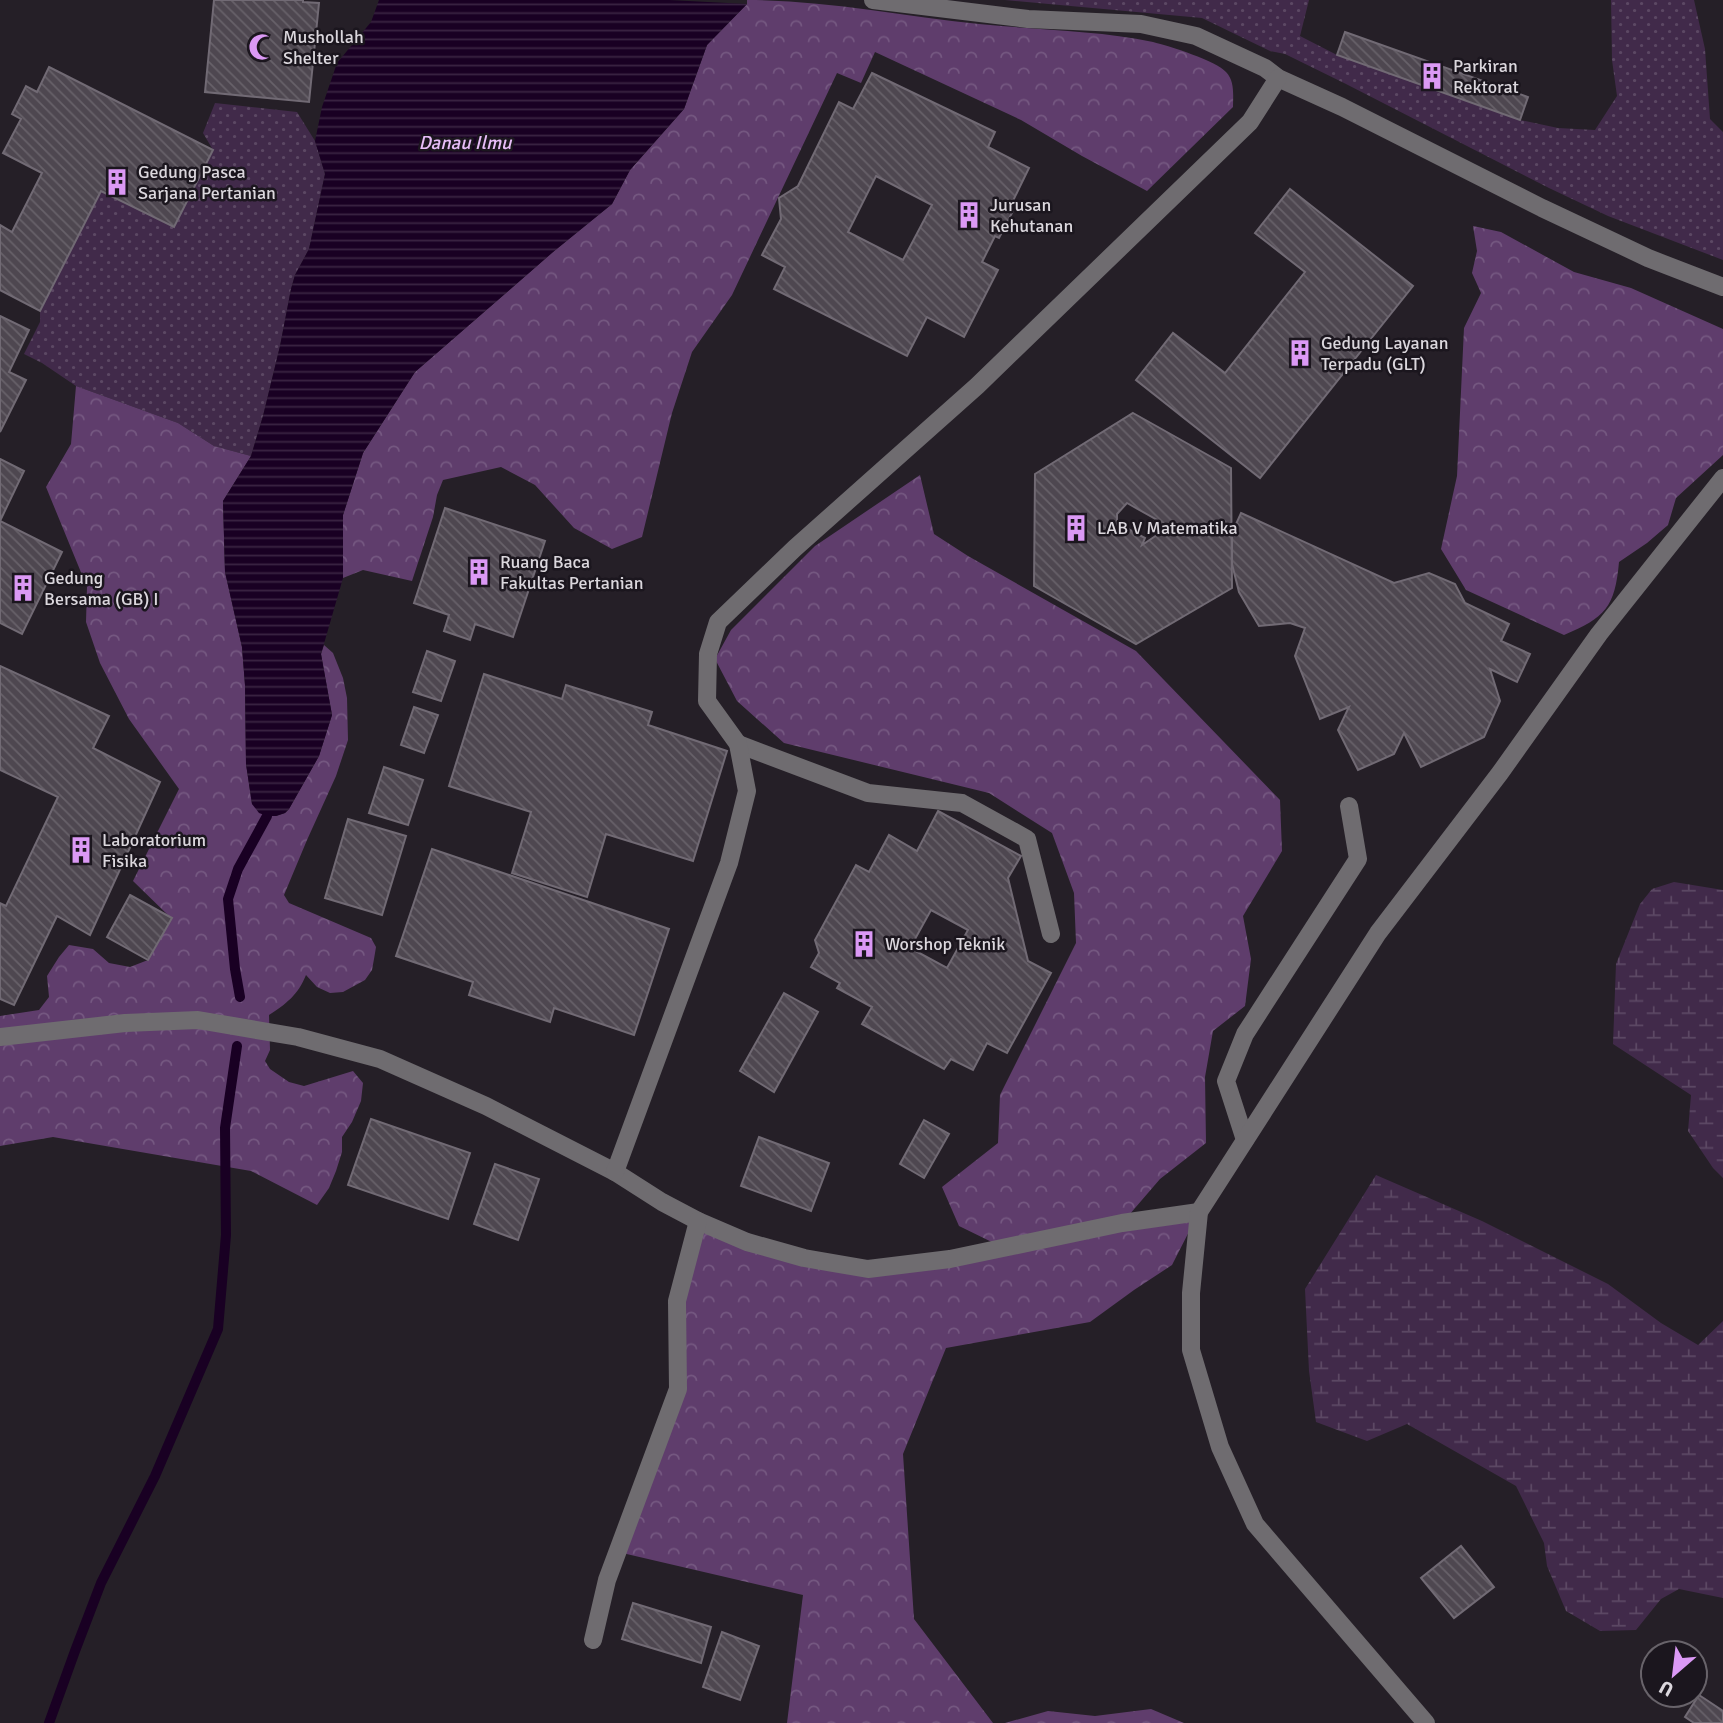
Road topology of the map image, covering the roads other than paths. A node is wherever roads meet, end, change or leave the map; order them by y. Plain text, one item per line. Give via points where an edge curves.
1 (873, 0) edge
2 (1278, 78) junction
3 (1723, 287) edge
4 (1723, 478) edge
5 (738, 744) junction
6 (1349, 806) dead end
7 (1051, 934) dead end
8 (0, 1037) edge
9 (1245, 1140) junction
10 (615, 1172) junction
11 (1199, 1212) junction
12 (698, 1221) junction
13 (593, 1640) dead end
14 (1426, 1723) edge

1 - 2 lane via 1028,19 1141,24 1196,36
2 - 3 lane via 1648,258
2 - 5 lane via 1250,122 977,386 718,622 708,654 707,701
4 - 9 lane via 1600,634 1378,933
5 - 7 lane via 868,793 962,803 1027,839
5 - 10 lane via 747,790 729,863
6 - 9 lane via 1358,859 1245,1034 1226,1081
8 - 10 lane via 198,1020 298,1037 380,1059 486,1106
9 - 11 lane
10 - 12 lane
11 - 12 lane via 950,1259 867,1269 747,1242
11 - 14 lane via 1191,1350 1220,1447 1255,1524
12 - 13 lane via 677,1301 678,1389 607,1580

